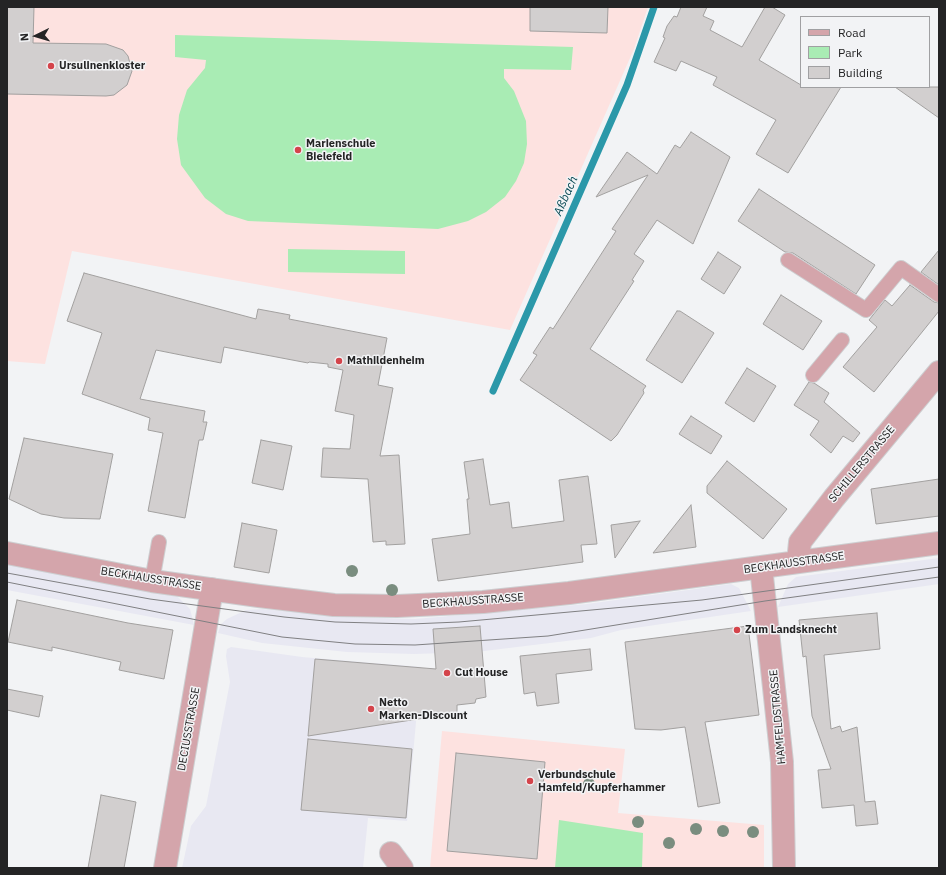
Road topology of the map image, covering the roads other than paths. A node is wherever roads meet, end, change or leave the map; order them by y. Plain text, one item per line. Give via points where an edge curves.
1 (788, 260) dead end
2 (939, 294) edge
3 (842, 340) dead end
4 (939, 372) edge
5 (813, 376) dead end
6 (159, 542) dead end
7 (939, 543) edge
8 (7, 553) edge
9 (798, 562) junction
10 (761, 567) junction
11 (152, 581) junction
12 (212, 589) junction
13 (165, 868) edge
14 (784, 868) edge

1 - 2 lane via 866,310 901,268
3 - 5 lane
4 - 9 street, SCHILLERSTRASSE via 800,542
6 - 11 lane
7 - 9 street, BECKHAUSSTRASSE
8 - 11 street, BECKHAUSSTRASSE
9 - 10 street, BECKHAUSSTRASSE
10 - 12 street, BECKHAUSSTRASSE via 576,592 433,605 334,605
10 - 14 street, HAMFELDSTRASSE via 782,762
11 - 12 street, BECKHAUSSTRASSE
12 - 13 street, DECIUSSTRASSE

